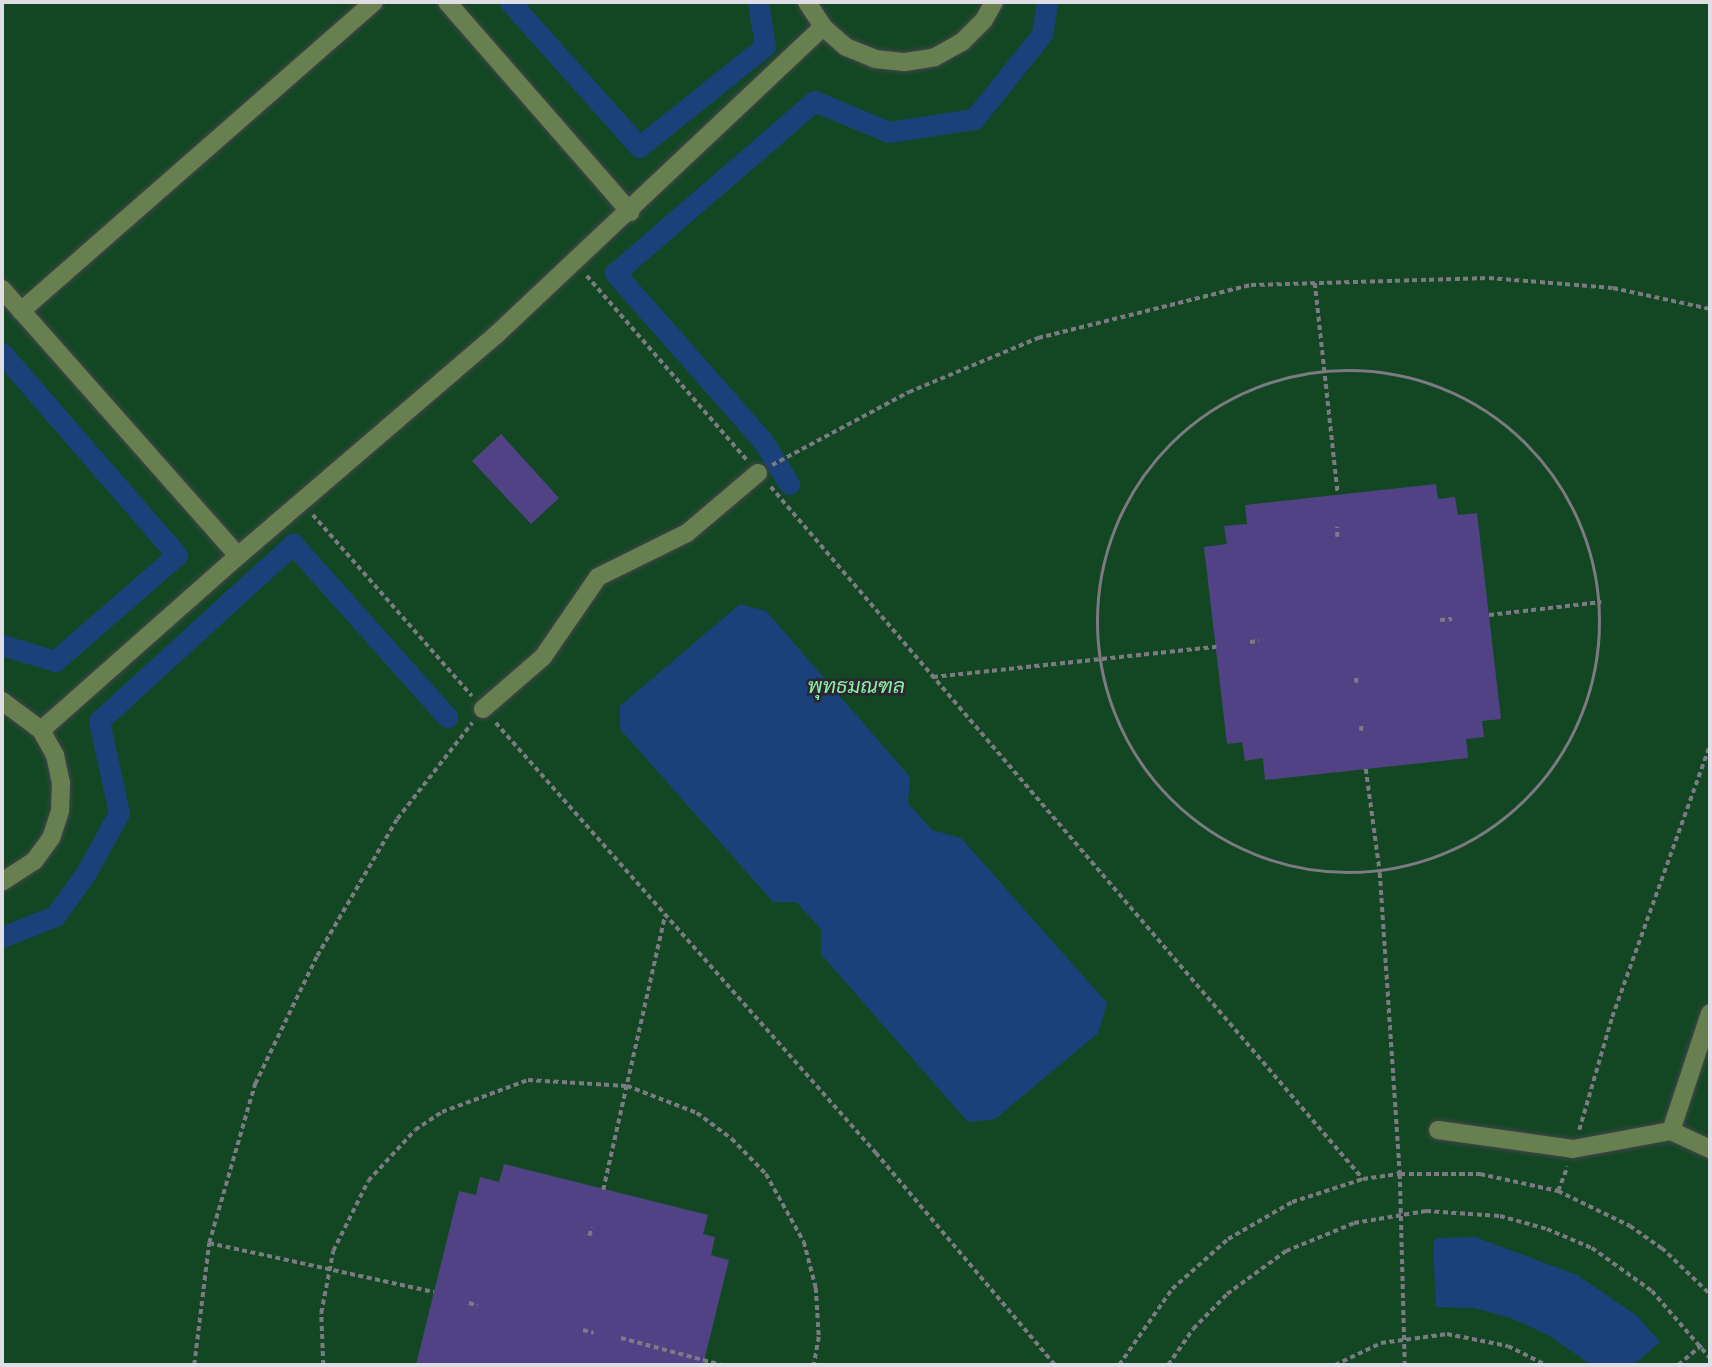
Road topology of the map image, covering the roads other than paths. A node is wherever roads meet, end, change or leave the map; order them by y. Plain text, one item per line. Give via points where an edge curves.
1 (374, 2) edge
2 (447, 2) edge
3 (807, 2) edge
4 (994, 2) edge
5 (823, 27) junction
6 (630, 212) junction
7 (2, 289) edge
8 (21, 311) junction
9 (758, 473) road end
10 (238, 556) junction
11 (2, 701) edge
12 (483, 709) road end
13 (41, 730) junction
14 (2, 882) edge
15 (1710, 1013) edge
16 (1438, 1130) dead end
17 (1671, 1131) junction
18 (1710, 1149) edge

1 - 8 street
2 - 6 street
3 - 5 street
4 - 5 street via 962,42 935,57 905,62 875,59 846,47
5 - 6 street
6 - 10 street via 496,335
7 - 8 street
8 - 10 street
9 - 12 street via 687,533 598,577 543,657
10 - 13 street
11 - 13 street
13 - 14 street via 55,755 60,811 51,838 34,861
15 - 17 street
16 - 17 street via 1573,1149
17 - 18 street

